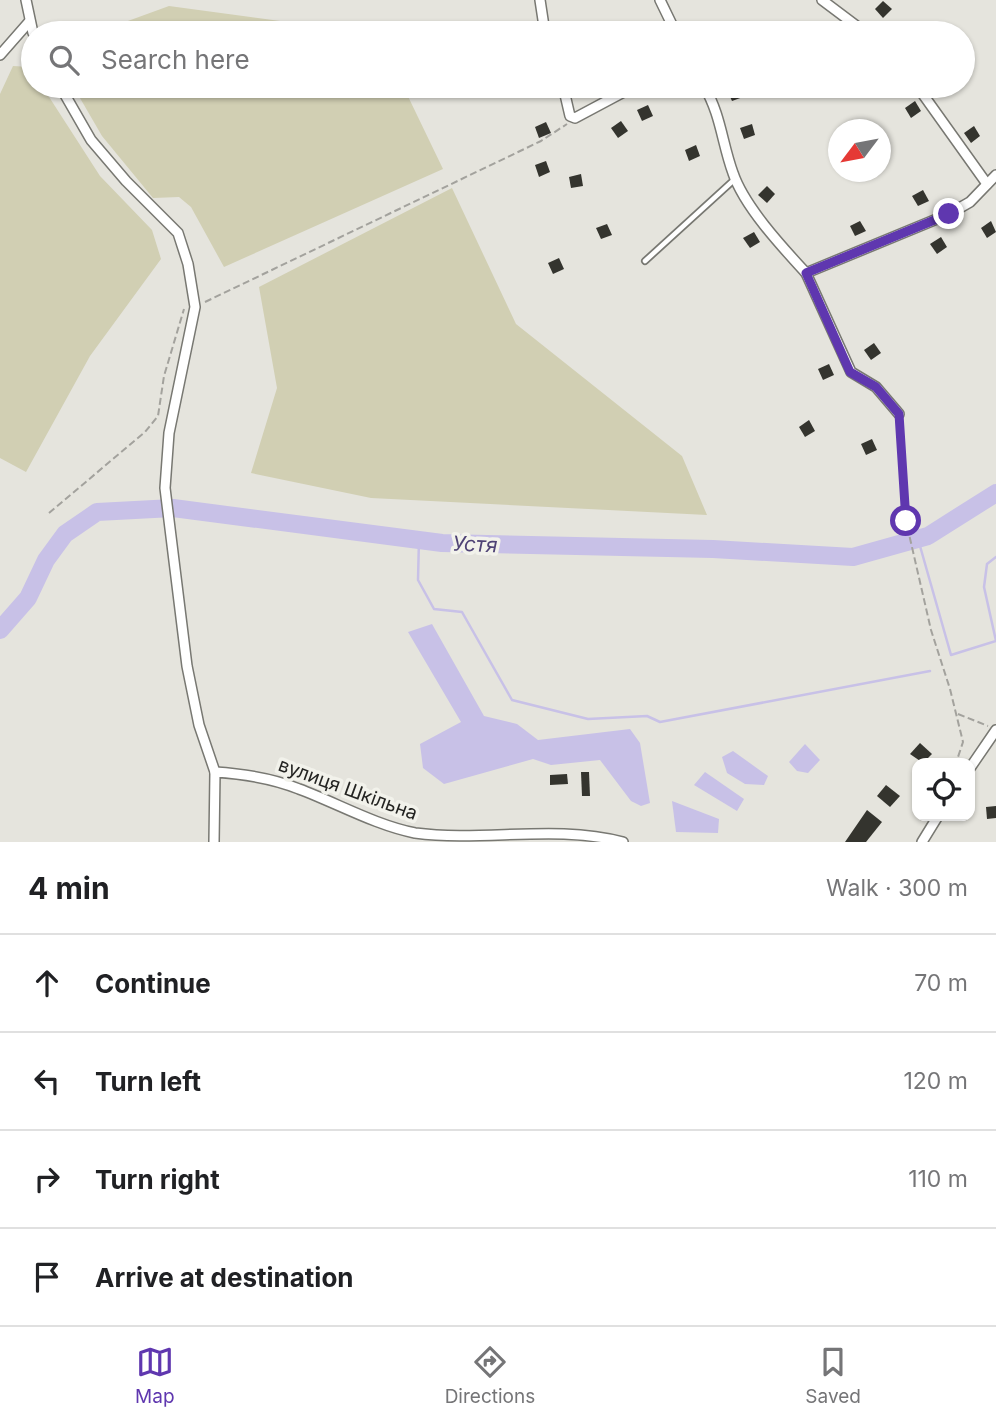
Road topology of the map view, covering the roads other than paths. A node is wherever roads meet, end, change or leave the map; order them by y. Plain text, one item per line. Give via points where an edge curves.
1 (26, 0) edge
2 (540, 0) edge
3 (660, 0) edge
4 (822, 0) edge
5 (29, 21) edge
6 (543, 21) edge
7 (670, 21) edge
8 (850, 21) edge
9 (21, 31) edge
10 (0, 55) edge
11 (67, 98) edge
12 (566, 98) edge
13 (614, 98) edge
14 (710, 98) edge
15 (926, 98) edge
16 (996, 175) edge
17 (736, 179) junction
18 (987, 184) junction
19 (645, 261) dead end
20 (806, 273) junction
21 (899, 414) road end
22 (996, 729) edge
23 (975, 760) edge
24 (215, 772) junction
25 (934, 821) edge
26 (214, 842) edge
27 (623, 842) edge
28 (922, 842) edge

1 - 5 street
2 - 6 street
3 - 7 street
4 - 8 street
9 - 10 street
11 - 24 street via 91,140 178,233 188,264 195,307 169,433 165,488 187,667
12 - 13 street via 570,116 575,118
14 - 17 street
15 - 18 street
16 - 18 street
17 - 19 lane
17 - 20 street via 743,195
18 - 20 street via 970,202 949,214
20 - 21 street via 850,372 876,387
22 - 23 street
24 - 26 street
24 - 27 street, вулиця Шкільна via 253,774 414,833 479,838 599,836
25 - 28 street

